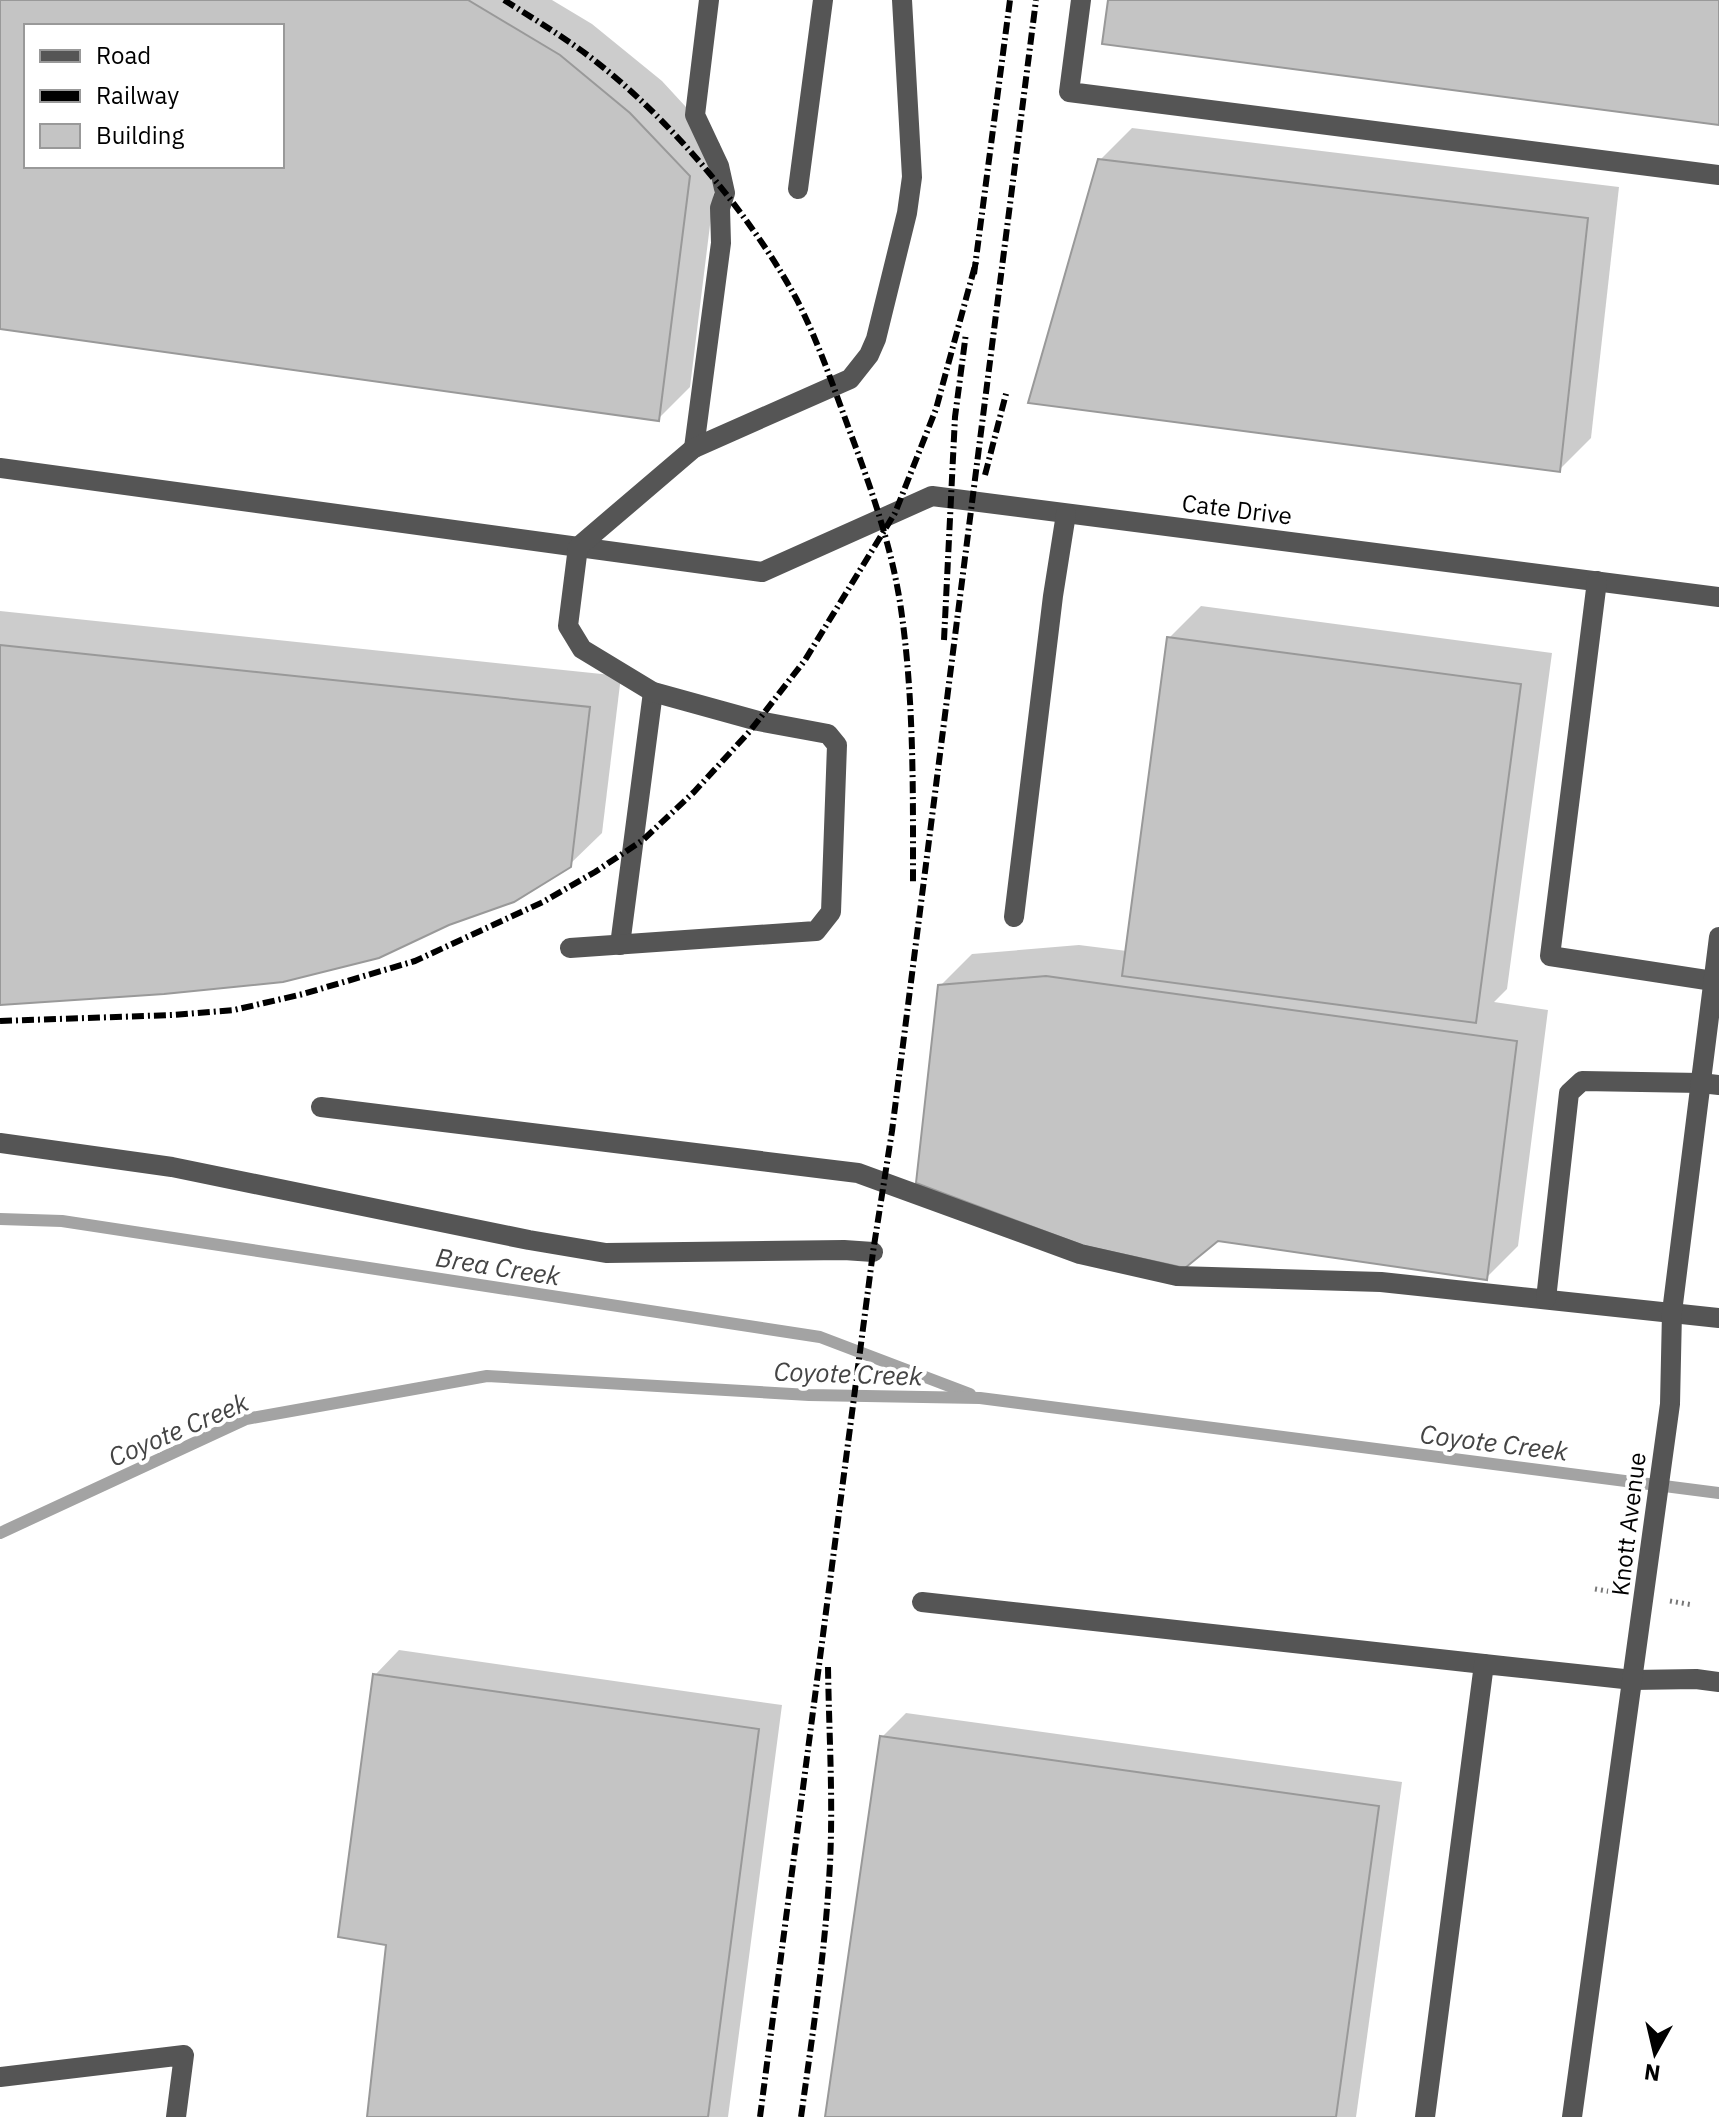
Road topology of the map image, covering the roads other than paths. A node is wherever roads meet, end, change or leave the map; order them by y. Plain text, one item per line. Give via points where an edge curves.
1 (709, 0) edge
2 (823, 0) edge
3 (902, 0) edge
4 (1081, 0) edge
5 (1719, 175) edge
6 (798, 189) dead end
7 (694, 448) junction
8 (0, 468) edge
9 (1066, 514) junction
10 (578, 547) junction
11 (1597, 581) junction
12 (1719, 597) edge
13 (653, 692) junction
14 (1014, 917) dead end
15 (1719, 937) edge
16 (620, 945) junction
17 (570, 948) dead end
18 (1713, 981) junction
19 (1710, 1084) edge
20 (321, 1107) dead end
21 (0, 1143) edge
22 (873, 1252) dead end
23 (1546, 1299) junction
24 (1672, 1312) junction
25 (1719, 1318) edge
26 (922, 1602) dead end
27 (1484, 1664) junction
28 (1633, 1680) junction
29 (1719, 1682) edge
30 (0, 2077) edge
31 (176, 2117) edge
32 (1425, 2117) edge
33 (1572, 2117) edge

1 - 7 street via 695,115 719,166 725,193
2 - 6 street
3 - 7 street via 912,177 869,355 842,383
4 - 5 street via 1069,92
7 - 10 street
8 - 10 street
9 - 10 street, Cate Drive via 932,496 762,572
9 - 11 street, Cate Drive
9 - 14 street
10 - 13 street via 568,626 582,649
11 - 12 street, Cate Drive
11 - 18 street via 1550,956
13 - 16 street
13 - 16 street via 828,734 837,745 831,912 816,931
15 - 18 street, Knott Avenue
16 - 17 street
18 - 19 street, Knott Avenue
19 - 23 street via 1582,1081 1569,1093
19 - 24 street, Knott Avenue
20 - 23 street via 858,1173 1080,1254 1177,1276 1381,1282
21 - 22 street via 172,1167 606,1253
23 - 24 street
24 - 25 street
24 - 28 street, Knott Avenue via 1670,1404
26 - 27 street
27 - 28 street
27 - 32 street
28 - 29 street
28 - 33 street, Knott Avenue
30 - 31 street via 184,2055

